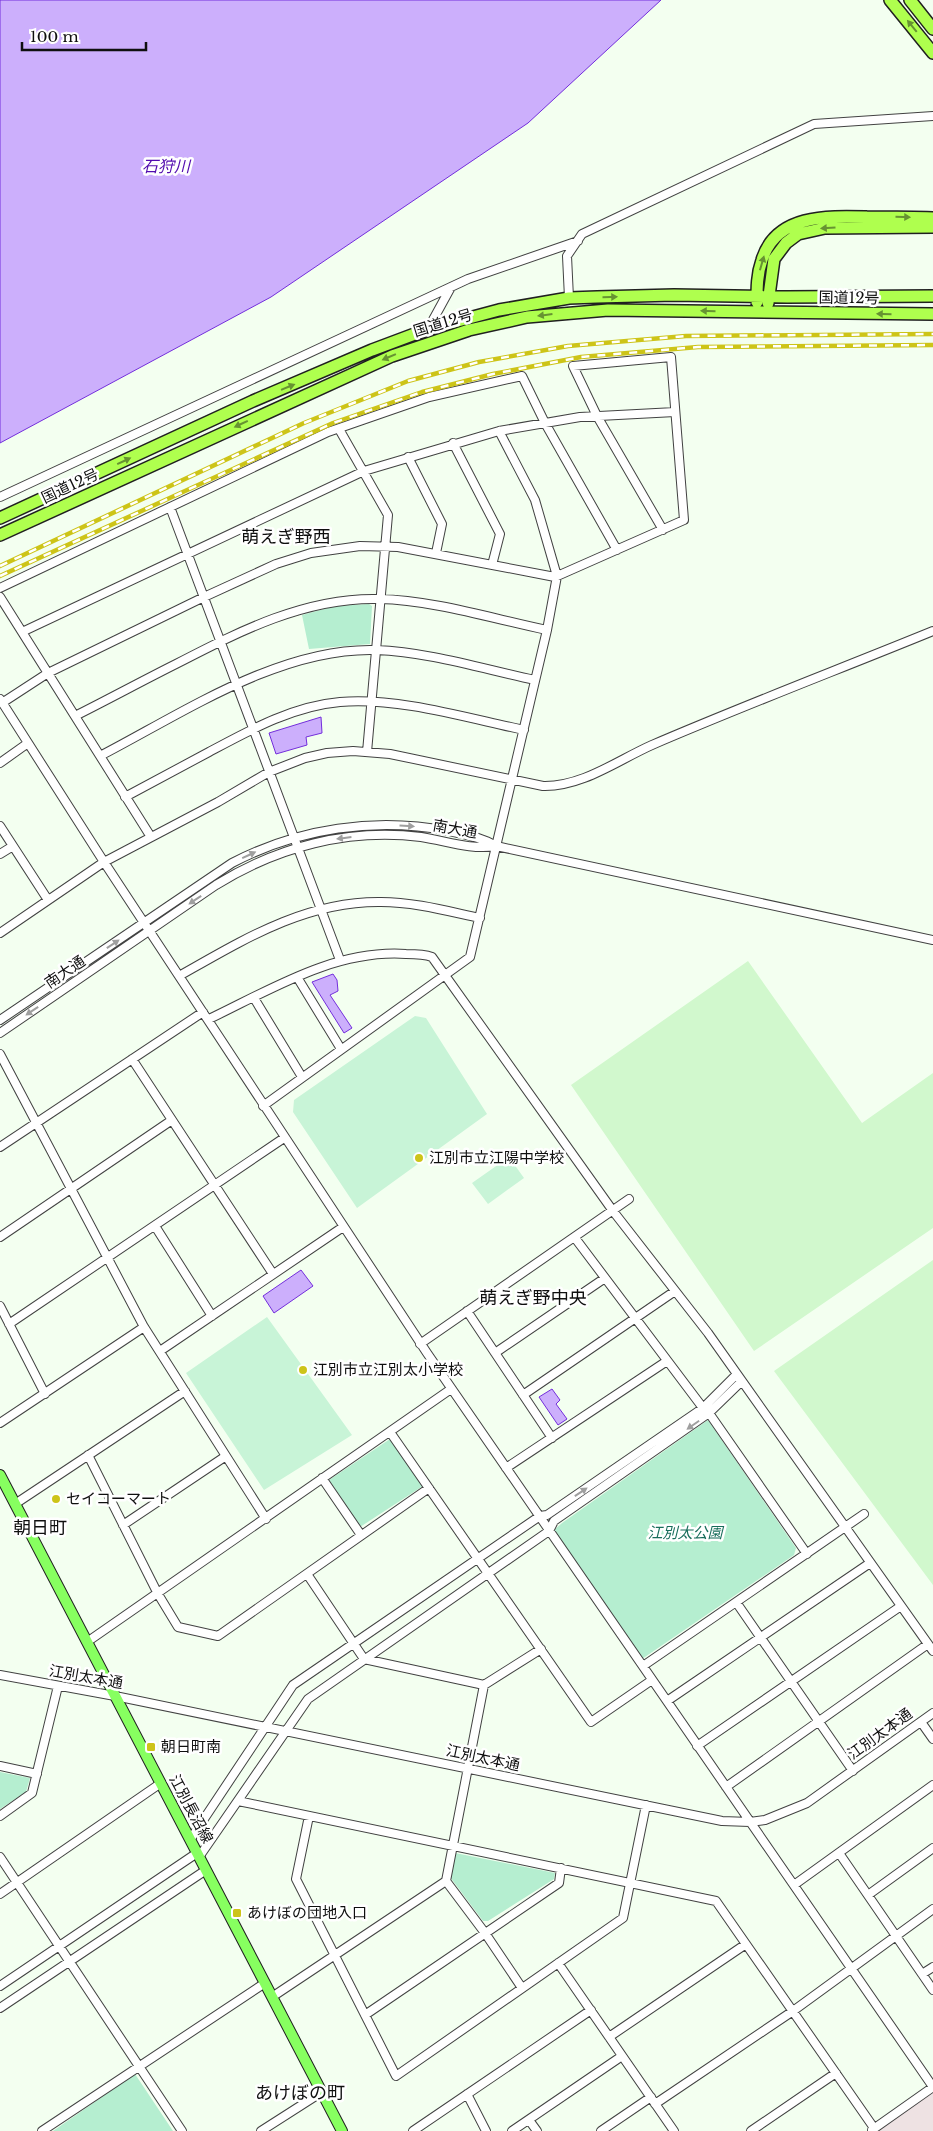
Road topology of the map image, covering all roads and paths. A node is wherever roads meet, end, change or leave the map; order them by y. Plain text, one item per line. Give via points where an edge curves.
1 (890, 0) edge
2 (910, 0) edge
3 (916, 0) edge
4 (933, 18) edge
5 (933, 29) edge
6 (933, 53) edge
7 (933, 116) edge
8 (933, 218) edge
9 (933, 227) edge
10 (578, 241) junction
11 (451, 287) junction
12 (933, 296) edge
13 (763, 297) junction
14 (569, 298) junction
15 (762, 312) junction
16 (933, 314) edge
17 (428, 329) junction
18 (675, 412) junction
19 (597, 416) junction
20 (545, 423) junction
21 (339, 429) junction
22 (500, 430) junction
23 (453, 443) junction
24 (408, 457) junction
25 (364, 470) junction
26 (0, 496) edge
27 (170, 507) junction
28 (0, 518) edge
29 (663, 530) junction
30 (0, 535) edge
31 (384, 546) junction
32 (617, 550) junction
33 (187, 553) junction
34 (436, 553) junction
35 (492, 565) junction
36 (557, 576) junction
37 (0, 588) edge
38 (0, 597) edge
39 (204, 597) junction
40 (380, 599) junction
41 (547, 630) junction
42 (933, 631) edge
43 (22, 632) junction
44 (220, 641) junction
45 (375, 650) junction
46 (48, 673) junction
47 (535, 680) junction
48 (236, 684) junction
49 (1, 701) edge
50 (371, 702) junction
51 (75, 716) junction
52 (253, 728) junction
53 (524, 730) junction
54 (28, 743) junction
55 (367, 752) junction
56 (100, 756) junction
57 (0, 763) edge
58 (269, 772) junction
59 (512, 780) junction
60 (126, 797) junction
61 (0, 826) edge
62 (151, 837) junction
63 (293, 838) junction
64 (13, 846) junction
65 (496, 846) junction
66 (297, 848) junction
67 (0, 854) edge
68 (104, 862) junction
69 (48, 900) junction
70 (320, 909) junction
71 (480, 918) junction
72 (144, 923) junction
73 (150, 931) junction
74 (0, 933) edge
75 (933, 940) edge
76 (340, 960) junction
77 (446, 975) junction
78 (179, 976) junction
79 (297, 977) junction
80 (254, 998) junction
81 (203, 1012) junction
82 (209, 1019) junction
83 (0, 1020) edge
84 (0, 1033) edge
85 (341, 1049) junction
86 (0, 1054) edge
87 (132, 1059) junction
88 (302, 1077) junction
89 (263, 1106) junction
90 (172, 1120) junction
91 (38, 1122) junction
92 (284, 1138) junction
93 (0, 1148) edge
94 (214, 1186) junction
95 (72, 1188) junction
96 (629, 1199) dead end
97 (613, 1211) junction
98 (154, 1226) junction
99 (343, 1226) junction
100 (0, 1237) edge
101 (575, 1238) junction
102 (108, 1257) junction
103 (273, 1274) junction
104 (605, 1278) junction
105 (675, 1291) junction
106 (0, 1306) edge
107 (467, 1311) junction
108 (212, 1316) junction
109 (635, 1318) junction
110 (9, 1324) junction
111 (144, 1327) junction
112 (420, 1344) junction
113 (160, 1352) junction
114 (495, 1353) junction
115 (667, 1361) junction
116 (737, 1374) junction
117 (742, 1381) junction
118 (451, 1389) junction
119 (185, 1391) junction
120 (45, 1394) junction
121 (523, 1395) junction
122 (706, 1411) junction
123 (0, 1423) edge
124 (390, 1432) junction
125 (552, 1438) junction
126 (88, 1455) junction
127 (226, 1456) junction
128 (506, 1468) junction
129 (0, 1475) edge
130 (322, 1478) junction
131 (429, 1488) junction
132 (4, 1491) edge
133 (15, 1504) junction
134 (864, 1514) dead end
135 (540, 1516) junction
136 (266, 1519) junction
137 (124, 1525) junction
138 (845, 1527) junction
139 (549, 1530) junction
140 (362, 1535) junction
141 (808, 1554) junction
142 (478, 1558) junction
143 (870, 1563) junction
144 (488, 1573) junction
145 (306, 1574) junction
146 (158, 1594) junction
147 (736, 1602) junction
148 (901, 1606) junction
149 (761, 1638) junction
150 (87, 1642) junction
151 (354, 1644) junction
152 (928, 1644) junction
153 (541, 1649) junction
154 (933, 1651) edge
155 (364, 1659) junction
156 (643, 1666) junction
157 (0, 1675) edge
158 (652, 1680) junction
159 (792, 1682) junction
160 (484, 1685) junction
161 (58, 1686) junction
162 (116, 1696) junction
163 (667, 1701) junction
164 (933, 1713) edge
165 (818, 1721) junction
166 (921, 1722) junction
167 (266, 1727) junction
168 (286, 1731) junction
169 (933, 1739) edge
170 (697, 1746) junction
171 (0, 1766) edge
172 (468, 1769) junction
173 (852, 1771) junction
174 (37, 1774) junction
175 (160, 1783) junction
176 (933, 1785) edge
177 (726, 1787) junction
178 (238, 1801) junction
179 (646, 1805) junction
180 (0, 1816) edge
181 (309, 1816) junction
182 (750, 1822) junction
183 (190, 1840) junction
184 (452, 1846) junction
185 (933, 1848) edge
186 (839, 1853) junction
187 (198, 1855) junction
188 (0, 1857) edge
189 (561, 1868) junction
190 (206, 1870) junction
191 (446, 1881) junction
192 (16, 1883) junction
193 (630, 1883) junction
194 (794, 1886) junction
195 (0, 1894) edge
196 (868, 1895) junction
197 (933, 1909) edge
198 (485, 1933) junction
199 (896, 1937) junction
200 (746, 1944) junction
201 (59, 1946) junction
202 (334, 1954) junction
203 (70, 1962) junction
204 (558, 1963) junction
205 (933, 1967) edge
206 (852, 1969) junction
207 (922, 1974) junction
208 (265, 1983) junction
209 (0, 1986) edge
210 (522, 1988) junction
211 (933, 1990) edge
212 (272, 1996) junction
213 (0, 2008) edge
214 (591, 2010) junction
215 (793, 2011) junction
216 (365, 2015) junction
217 (609, 2036) junction
218 (622, 2056) junction
219 (140, 2066) junction
220 (836, 2073) junction
221 (933, 2087) edge
222 (322, 2092) junction
223 (467, 2094) junction
224 (653, 2101) junction
225 (529, 2120) junction
226 (270, 2129) edge
227 (416, 2130) edge
228 (872, 2130) edge
229 (43, 2131) edge
230 (182, 2131) edge
231 (262, 2131) edge
232 (342, 2131) edge
233 (486, 2131) edge
234 (512, 2131) edge
235 (537, 2131) edge
236 (601, 2131) edge
237 (674, 2131) edge
238 (751, 2131) edge

6 -> 1 highway
2 - 5 highway
3 - 4 highway
7 - 10 street via 814,124 582,234
13 -> 8 highway via 762,260 767,248 777,236 801,221 821,217
9 -> 13 highway via 825,228 798,234 786,242 774,259
10 - 11 street
10 - 14 street via 567,256
11 - 17 street
11 - 26 street
12 - 13 highway, 国道12号
14 -> 13 highway, 国道12号
13 - 15 highway
14 - 17 highway, 国道12号 via 499,310
16 -> 15 highway, 国道12号
15 -> 30 highway, 国道12号 via 582,312 527,317 444,337 392,356
28 -> 17 highway, 国道12号 via 253,401
18 - 19 street
18 - 19 street via 671,357 573,366
18 - 29 street via 684,520
19 - 20 street
19 - 29 street
20 - 21 street via 522,376 429,397
20 - 22 street
20 - 32 street
21 - 25 street
21 - 27 street
22 - 23 street
22 - 36 street via 535,500
23 - 24 street
23 - 35 street via 500,534
24 - 25 street
24 - 34 street via 442,524
25 - 31 street via 388,515
25 - 33 street
27 - 33 street
27 - 37 street
29 - 32 street
31 - 34 street
31 - 39 street via 340,547 311,553 276,564
31 - 40 street
32 - 36 street
33 - 39 street
33 - 43 street
34 - 35 street
35 - 36 street
36 - 41 street
38 - 43 street
39 - 44 street
39 - 46 street
40 - 41 street via 420,603
40 - 44 street via 335,601 306,607
40 - 45 street
41 - 47 street
42 - 59 street via 577,780 552,786
43 - 46 street
44 - 48 street
44 - 51 street
45 - 47 street via 416,654
45 - 48 street via 317,655
45 - 50 street
46 - 49 street
46 - 51 street
47 - 53 street
48 - 52 street
48 - 56 street
49 - 54 street
50 - 52 street via 313,706
50 - 53 street via 407,706
50 - 55 street
51 - 56 street
52 - 58 street
52 - 60 street
53 - 59 street
54 - 57 street
54 - 68 street
55 - 58 street via 319,755
55 - 59 street
56 - 60 street
58 - 62 street
58 - 63 street
59 - 65 street
60 - 62 street
61 - 64 street
62 - 68 street
63 -> 65 street, 南大通 via 348,827 395,825 483,838
63 - 66 street
72 -> 63 street, 南大通 via 232,863
64 - 67 street
64 - 69 street
65 -> 66 street, 南大通 via 480,848 421,837 385,835 344,838
65 - 71 street
65 - 75 street
66 - 70 street
66 -> 73 street, 南大通 via 240,871
68 - 69 street
68 - 72 street
69 - 74 street
70 - 71 street via 364,902 391,902
70 - 76 street
70 - 78 street via 262,930
71 - 77 street via 470,957
72 - 73 street
83 -> 72 street, 南大通
73 - 78 street
73 -> 84 street, 南大通
76 - 77 street via 388,953 425,955 432,957
76 - 79 street
77 - 85 street
77 - 97 street
78 - 81 street
79 - 80 street
79 - 85 street
80 - 82 street
80 - 88 street
81 - 82 street
81 - 87 street
82 - 89 street
85 - 88 street
86 - 91 street
87 - 90 street
87 - 91 street
88 - 89 street
89 - 92 street
90 - 94 street
90 - 95 street
91 - 93 street
91 - 95 street
92 - 94 street
92 - 99 street
94 - 98 street
94 - 103 street
95 - 100 street
95 - 102 street
96 - 97 street
97 - 101 street
97 - 105 street
98 - 102 street
98 - 108 street
99 - 103 street
99 - 112 street
101 - 104 street
101 - 107 street
102 - 110 street
102 - 111 street
103 - 108 street
104 - 109 street
104 - 114 street
105 - 109 street
105 - 116 street
106 - 110 street
107 - 112 street
107 - 114 street
108 - 113 street
109 - 115 street
109 - 121 street
110 - 120 street
111 - 113 street
111 - 120 street
112 - 118 street
113 - 119 street
114 - 121 street
115 - 122 street
115 - 125 street
116 - 117 street
116 - 122 street
117 - 122 street
117 - 138 street
118 - 124 street
118 - 128 street
119 - 126 street
119 - 127 street
120 - 123 street
121 - 125 street
135 -> 122 street via 547,1515
122 -> 139 street via 554,1521
122 - 141 street
124 - 130 street
124 - 131 street
125 - 128 street
126 - 133 street
126 - 137 street
127 - 136 street
127 - 137 street
128 - 135 street
129 - 132 main road, 江別長沼線
130 - 136 street
130 - 140 street
131 - 140 street
131 - 142 street
132 - 133 main road, 江別長沼線
133 - 150 main road, 江別長沼線
134 - 138 street
135 - 139 street
135 - 142 street
136 - 146 street
137 - 146 street
138 - 141 street
138 - 143 street
139 - 144 street
139 - 156 street
140 - 145 street
141 - 147 street
142 - 144 street
142 - 151 street
143 - 148 street
143 - 149 street
144 - 153 street
144 - 155 street
145 - 146 street via 218,1636 178,1627
145 - 151 street
146 - 150 street
147 - 149 street
147 - 156 street
148 - 152 street
148 - 159 street
149 - 159 street
149 - 163 street
150 - 162 main road, 江別長沼線
151 - 155 street
151 - 167 street via 292,1685
152 - 154 street
152 - 165 street
153 - 158 street via 591,1722
153 - 160 street
155 - 160 street
155 - 168 street via 308,1699
156 - 158 street
157 - 161 street, 江別太本通
158 - 163 street
159 - 165 street
159 - 170 street
160 - 172 street
161 - 162 street, 江別太本通
161 - 174 street
162 - 167 street, 江別太本通
162 - 175 main road, 江別長沼線
163 - 170 street
164 - 166 street, 江別太本通
165 - 173 street
165 - 177 street
166 - 169 street
166 - 173 street, 江別太本通
167 - 168 street, 江別太本通
167 - 183 street
168 - 172 street, 江別太本通
168 - 178 street
170 - 177 street
171 - 174 street
172 - 179 street, 江別太本通
172 - 184 street
173 - 182 street, 江別太本通 via 807,1804 765,1820
174 - 180 street via 32,1794
175 - 183 main road, 江別長沼線
175 - 192 street
176 - 186 street
177 - 182 street
178 - 181 street
178 - 187 street
179 - 182 street, 江別太本通 via 722,1821
179 - 193 street
181 - 184 street
181 - 202 street via 296,1879
182 - 194 street
183 - 187 main road, 江別長沼線
184 - 189 street
184 - 191 street
185 - 196 street
186 - 194 street
186 - 196 street
187 - 190 main road, 江別長沼線
187 - 201 street
188 - 192 street
189 - 193 street
189 - 198 street via 559,1883
190 - 203 street
190 - 208 main road, 江別長沼線
191 - 198 street
191 - 202 street
192 - 195 street
192 - 201 street
193 - 200 street via 716,1901
193 - 204 street via 623,1918
194 - 206 street
196 - 199 street
197 - 199 street
198 - 210 street
198 - 216 street
199 - 206 street
199 - 207 street
200 - 215 street
200 - 217 street
201 - 203 street
201 - 209 street
202 - 212 street
202 - 216 street
203 - 213 street
203 - 219 street
204 - 210 street
204 - 214 street
205 - 207 street
206 - 215 street
206 - 221 street
207 - 211 street
208 - 212 main road, 江別長沼線
208 - 219 street
210 - 216 street via 396,2076
212 - 222 main road, 江別長沼線
214 - 217 street
214 - 223 street
215 - 220 street
215 - 224 street
217 - 218 street
218 - 224 street
218 - 225 street
219 - 229 street
219 - 230 street
220 - 228 street
220 - 238 street
221 - 228 street
222 - 226 street
222 - 232 main road, 江別長沼線
223 - 227 street
223 - 233 street
224 - 236 street
224 - 237 street
225 - 234 street
225 - 235 street
226 - 231 street

